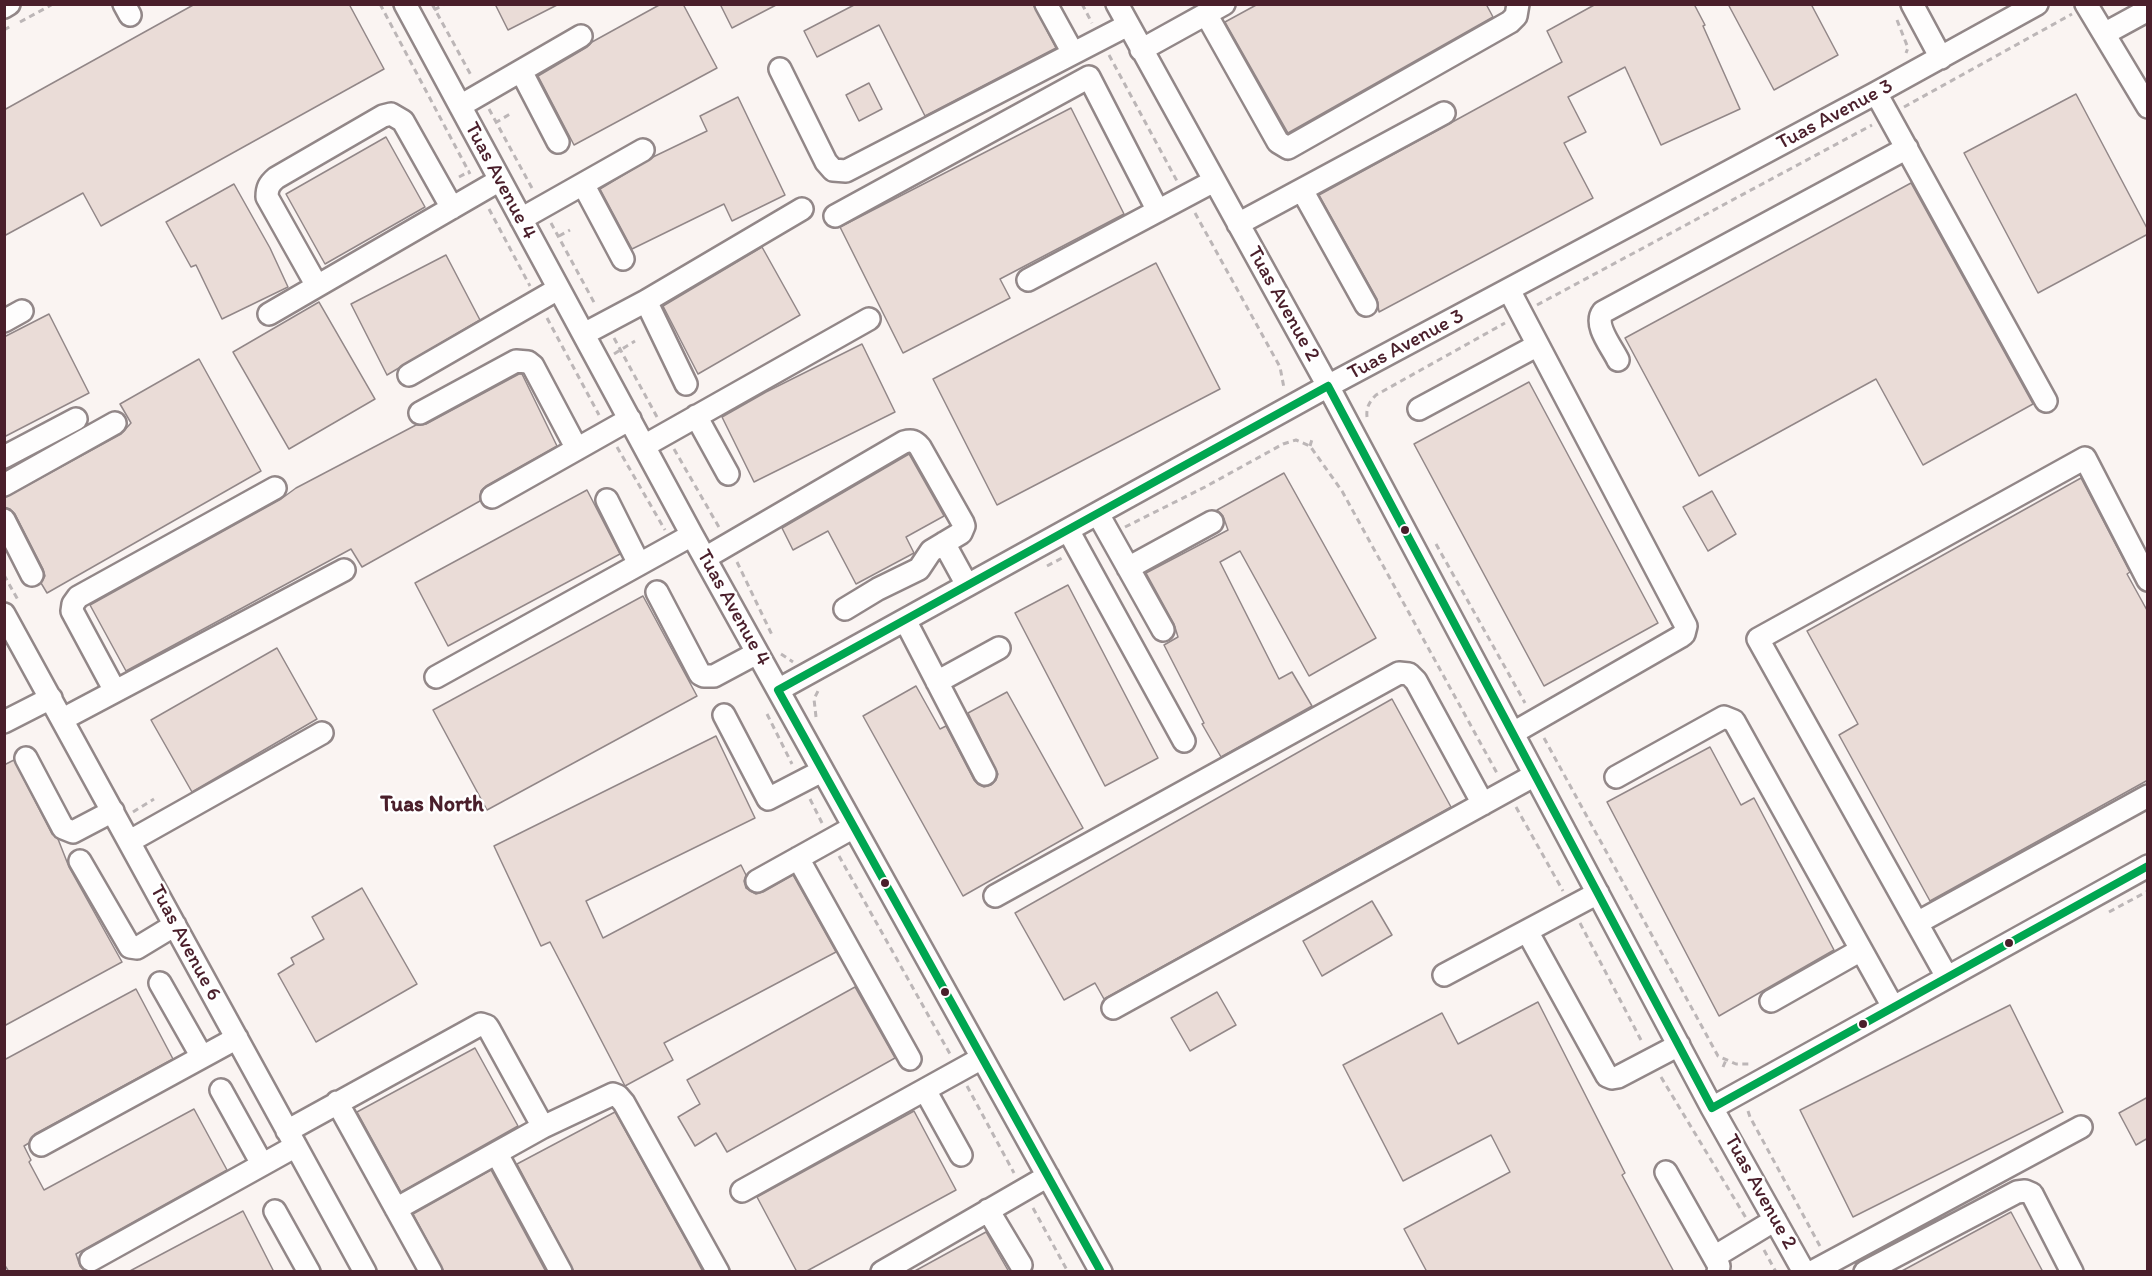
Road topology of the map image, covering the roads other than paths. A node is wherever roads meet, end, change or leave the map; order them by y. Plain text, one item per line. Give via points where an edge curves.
1 (9, 4) edge
2 (405, 4) edge
3 (1046, 4) edge
4 (1117, 4) edge
5 (1518, 4) edge
6 (2037, 4) edge
7 (2087, 5) edge
8 (4, 7) edge
9 (1215, 9) edge
10 (1903, 10) edge
11 (2148, 10) edge
12 (1128, 25) junction
13 (2104, 34) junction
14 (581, 36) dead end
15 (1141, 50) junction
16 (1073, 53) junction
17 (1941, 58) junction
18 (780, 69) dead end
19 (521, 71) junction
20 (1876, 93) junction
21 (460, 106) junction
22 (2148, 107) edge
23 (1444, 113) dead end
24 (558, 142) dead end
25 (1907, 148) junction
26 (643, 150) dead end
27 (500, 180) junction
28 (1214, 181) junction
29 (583, 184) junction
30 (1302, 190) junction
31 (452, 208) junction
32 (802, 209) dead end
33 (1158, 211) junction
34 (835, 216) dead end
35 (521, 219) junction
36 (1238, 224) junction
37 (622, 259) dead end
38 (1028, 280) dead end
39 (317, 286) junction
40 (558, 289) junction
41 (1509, 290) junction
42 (646, 301) junction
43 (1366, 305) dead end
44 (269, 314) dead end
45 (869, 319) dead end
46 (584, 334) junction
47 (1538, 345) junction
48 (1618, 360) dead end
49 (409, 375) dead end
50 (686, 384) dead end
51 (1328, 386) junction
52 (2046, 401) dead end
53 (1419, 409) dead end
54 (420, 413) dead end
55 (696, 417) junction
56 (76, 419) dead end
57 (630, 419) junction
58 (115, 423) dead end
59 (644, 446) junction
60 (577, 449) junction
61 (4, 457) edge
62 (728, 474) dead end
63 (4, 485) edge
64 (274, 488) dead end
65 (492, 497) dead end
66 (607, 500) dead end
67 (1098, 514) junction
68 (4, 520) edge
69 (1212, 522) dead end
70 (1068, 530) junction
71 (683, 540) junction
72 (944, 543) junction
73 (705, 558) junction
74 (639, 564) junction
75 (1128, 568) junction
76 (344, 570) dead end
77 (32, 575) dead end
78 (2148, 580) edge
79 (967, 585) junction
80 (657, 592) dead end
81 (7, 606) edge
82 (845, 609) dead end
83 (905, 620) junction
84 (1163, 630) dead end
85 (999, 648) dead end
86 (757, 653) junction
87 (436, 676) dead end
88 (937, 682) junction
89 (778, 690) junction
90 (115, 691) junction
91 (51, 698) junction
92 (724, 716) dead end
93 (63, 719) junction
94 (6, 720) edge
95 (322, 733) dead end
96 (1513, 733) junction
97 (1184, 741) dead end
98 (26, 758) dead end
99 (822, 771) junction
100 (985, 774) dead end
101 (1535, 775) junction
102 (1616, 777) dead end
103 (2148, 796) edge
104 (1483, 804) junction
105 (116, 816) junction
106 (854, 827) junction
107 (130, 841) junction
108 (798, 858) junction
109 (80, 861) dead end
110 (2148, 866) edge
111 (757, 881) dead end
112 (1598, 893) junction
113 (995, 896) dead end
114 (1917, 923) junction
115 (176, 925) junction
116 (1527, 931) junction
117 (1861, 950) junction
118 (1444, 975) dead end
119 (1947, 977) junction
120 (160, 983) dead end
121 (1771, 1001) dead end
122 (1893, 1007) junction
123 (1113, 1008) dead end
124 (237, 1038) junction
125 (1679, 1045) junction
126 (202, 1057) junction
127 (982, 1058) junction
128 (910, 1059) dead end
129 (221, 1090) dead end
130 (925, 1090) junction
131 (337, 1102) junction
132 (1712, 1108) junction
133 (543, 1127) junction
134 (2081, 1127) dead end
135 (291, 1138) junction
136 (41, 1145) dead end
137 (496, 1154) junction
138 (962, 1155) dead end
139 (262, 1164) junction
140 (1666, 1172) dead end
141 (1048, 1176) junction
142 (742, 1191) dead end
143 (396, 1209) junction
144 (988, 1210) junction
145 (275, 1211) dead end
146 (1775, 1220) junction
147 (91, 1260) dead end
148 (1716, 1264) edge
149 (1021, 1265) dead end
150 (1820, 1267) edge
151 (360, 1270) edge
152 (309, 1272) edge
153 (431, 1272) edge
154 (561, 1272) edge
155 (717, 1272) edge
156 (882, 1272) edge
157 (1101, 1272) edge
158 (1804, 1272) edge
159 (1865, 1272) edge
160 (2072, 1272) edge

1 - 8 street
2 - 21 street, Tuas Avenue 4
3 - 16 street
4 - 12 street, Tuas Avenue 2
5 - 9 street via 1516,16 1510,22 1288,148 1278,142
6 - 17 street, Tuas Avenue 3
7 - 13 street
9 - 15 street
10 - 17 street
11 - 13 street
12 - 15 street, Tuas Avenue 2
12 - 16 street
13 - 22 street
14 - 19 street
15 - 28 street, Tuas Avenue 2
16 - 18 street via 846,171 833,170 826,162
17 - 20 street, Tuas Avenue 3
19 - 21 street
19 - 24 street
20 - 25 street
20 - 41 street, Tuas Avenue 3
21 - 27 street, Tuas Avenue 4
23 - 30 street
25 - 48 street via 1603,312 1600,325
25 - 52 street
26 - 29 street
27 - 31 street
27 - 35 street, Tuas Avenue 4
28 - 33 street
28 - 36 street, Tuas Avenue 2
29 - 35 street
29 - 37 street
30 - 36 street
30 - 43 street
31 - 39 street
31 - 39 street via 403,120 391,114 383,116 276,178 267,189 267,197
32 - 42 street
33 - 34 street via 1089,77
33 - 38 street
35 - 40 street, Tuas Avenue 4
36 - 51 street, Tuas Avenue 2
39 - 44 street
40 - 46 street, Tuas Avenue 4
40 - 49 street
41 - 47 street
41 - 51 street, Tuas Avenue 3
42 - 46 street
42 - 50 street
45 - 55 street
46 - 57 street, Tuas Avenue 4
47 - 53 street
47 - 96 street via 1686,626 1680,637
51 - 67 street, Tuas Avenue 3
51 - 96 street, Tuas Avenue 2
54 - 60 street via 516,361 528,362
55 - 59 street
55 - 62 street
56 - 61 street
57 - 59 street, Tuas Avenue 4
57 - 60 street
58 - 63 street
59 - 71 street, Tuas Avenue 4
60 - 65 street
64 - 90 street via 74,601 72,611
66 - 74 street
67 - 70 street, Tuas Avenue 3
67 - 75 street
68 - 77 street
69 - 75 street
70 - 79 street, Tuas Avenue 3
70 - 97 street
71 - 73 street, Tuas Avenue 4
71 - 74 street
72 - 73 street via 961,533 963,522 920,447 911,441
72 - 79 street
72 - 82 street via 929,552 919,569
73 - 86 street, Tuas Avenue 4
74 - 87 street
75 - 84 street
76 - 90 street
78 - 114 street via 2085,458 1758,639
79 - 83 street, Tuas Avenue 3
80 - 86 street via 700,674 714,676
81 - 91 street, Tuas Avenue 6
83 - 88 street
83 - 89 street, Tuas Avenue 3
85 - 88 street
86 - 89 street, Tuas Avenue 4
88 - 100 street
89 - 99 street, Tuas Avenue 4
90 - 93 street
91 - 93 street, Tuas Avenue 6
91 - 94 street
92 - 99 street via 768,799
93 - 105 street, Tuas Avenue 6
95 - 107 street
96 - 101 street, Tuas Avenue 2
98 - 105 street via 66,831
99 - 106 street, Tuas Avenue 4
101 - 104 street
101 - 112 street, Tuas Avenue 2
102 - 117 street via 1724,717 1734,721
103 - 114 street
104 - 113 street via 1416,681 1410,674 1400,674
104 - 123 street
105 - 107 street, Tuas Avenue 6
106 - 108 street
106 - 127 street, Tuas Avenue 4
107 - 115 street, Tuas Avenue 6
108 - 111 street
108 - 128 street
109 - 115 street via 130,947 137,948
110 - 119 street
112 - 116 street
112 - 125 street, Tuas Avenue 2
114 - 119 street
115 - 124 street, Tuas Avenue 6
116 - 118 street
116 - 125 street via 1604,1072 1618,1077
117 - 121 street
117 - 122 street
119 - 122 street
120 - 126 street
122 - 132 street
124 - 126 street
124 - 135 street, Tuas Avenue 6
125 - 132 street, Tuas Avenue 2
126 - 136 street
127 - 130 street
127 - 141 street, Tuas Avenue 4
129 - 139 street
130 - 138 street
130 - 142 street
131 - 133 street via 481,1024 489,1029
131 - 135 street
131 - 143 street
132 - 146 street, Tuas Avenue 2
133 - 137 street
133 - 155 street via 608,1096 618,1096
134 - 150 street
135 - 139 street
135 - 151 street, Tuas Avenue 6
137 - 143 street
137 - 154 street
139 - 147 street
140 - 148 street
141 - 144 street
141 - 157 street, Tuas Avenue 4
143 - 153 street
144 - 149 street
144 - 156 street
145 - 152 street
146 - 148 street
146 - 158 street, Tuas Avenue 2
159 - 160 street via 2025,1191 2032,1194

